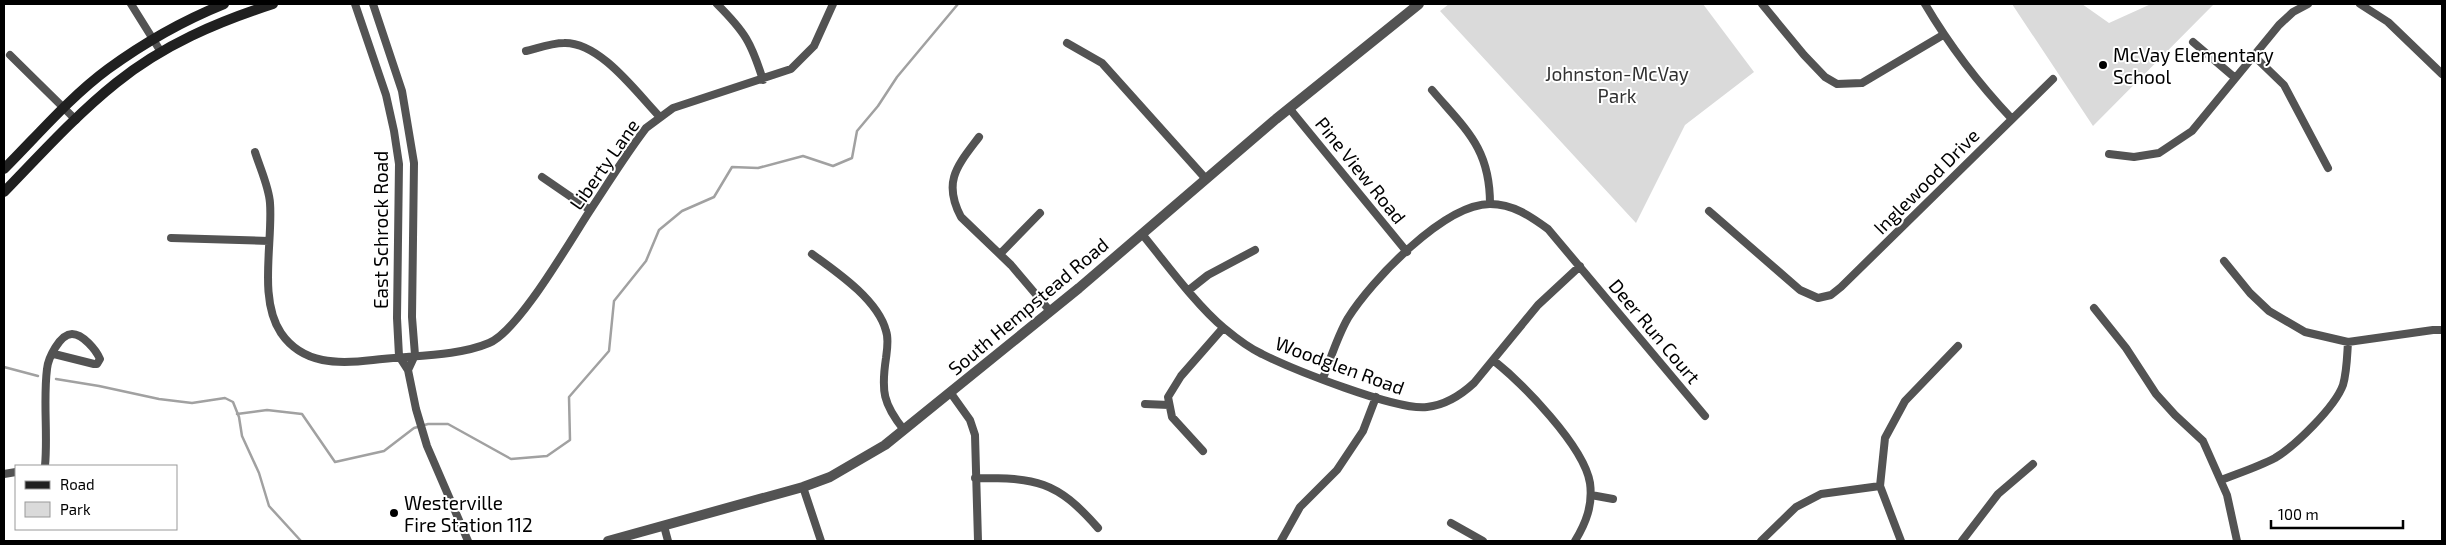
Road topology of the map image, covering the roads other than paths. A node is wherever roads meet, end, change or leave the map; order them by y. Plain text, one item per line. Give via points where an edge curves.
1 (131, 4) edge
2 (224, 4) edge
3 (272, 4) edge
4 (356, 4) edge
5 (373, 4) edge
6 (717, 4) edge
7 (833, 4) edge
8 (1419, 4) edge
9 (1762, 4) edge
10 (1925, 4) edge
11 (2308, 4) edge
12 (2360, 4) edge
13 (1943, 35) junction
14 (153, 38) junction
15 (2193, 42) dead end
16 (1067, 43) dead end
17 (526, 50) dead end
18 (161, 52) junction
19 (10, 55) dead end
20 (2253, 55) junction
21 (2442, 74) edge
22 (2234, 78) junction
23 (2053, 79) dead end
24 (763, 80) junction
25 (1432, 90) dead end
26 (65, 108) junction
27 (1289, 108) junction
28 (659, 116) junction
29 (2012, 119) junction
30 (76, 120) junction
31 (979, 137) dead end
32 (255, 152) dead end
33 (2109, 154) dead end
34 (2328, 168) dead end
35 (4, 169) edge
36 (542, 177) dead end
37 (1206, 179) junction
38 (4, 192) edge
39 (1490, 204) junction
40 (590, 210) junction
41 (1709, 211) dead end
42 (1040, 214) dead end
43 (1142, 234) junction
44 (171, 238) dead end
45 (269, 241) junction
46 (1254, 250) dead end
47 (1407, 252) junction
48 (812, 254) dead end
49 (1000, 254) junction
50 (2224, 261) dead end
51 (1580, 266) junction
52 (1189, 290) junction
53 (2094, 308) dead end
54 (1050, 311) junction
55 (1223, 328) junction
56 (2442, 330) edge
57 (2348, 342) junction
58 (1958, 346) dead end
59 (54, 354) junction
60 (415, 355) junction
61 (399, 356) junction
62 (1493, 360) junction
63 (408, 370) junction
64 (1323, 378) junction
65 (950, 392) junction
66 (1376, 397) junction
67 (1145, 404) dead end
68 (1168, 405) junction
69 (1705, 416) dead end
70 (904, 430) junction
71 (1203, 451) dead end
72 (2033, 464) dead end
73 (45, 465) edge
74 (975, 478) junction
75 (2221, 480) junction
76 (1880, 486) junction
77 (803, 487) junction
78 (1591, 496) junction
79 (1613, 499) dead end
80 (1451, 522) dead end
81 (664, 526) junction
82 (1098, 528) dead end
83 (468, 541) edge
84 (608, 541) edge
85 (668, 541) edge
86 (821, 541) edge
87 (978, 541) edge
88 (1281, 541) edge
89 (1483, 541) edge
90 (1575, 541) edge
91 (1761, 541) edge
92 (1901, 541) edge
93 (1962, 541) edge
94 (2237, 541) edge

1 - 14 street
2 - 14 main road via 188,18
3 - 18 main road via 195,33
4 - 61 street, East Schrock Road via 386,96 399,164
5 - 60 street, East Schrock Road via 402,91 414,163 412,317
6 - 24 street via 751,44
7 - 24 street, Liberty Lane via 808,54 791,69
8 - 27 street, South Hempstead Road
9 - 13 street via 1804,55 1825,77 1837,84 1862,84
10 - 13 street
11 - 20 street via 2286,18
12 - 21 street via 2388,22
13 - 29 street via 1979,84
14 - 18 street
14 - 26 main road via 107,70
15 - 22 street
16 - 37 street via 1102,63
17 - 28 street via 562,42 584,47 604,59
18 - 30 main road via 117,82
19 - 26 street
20 - 22 street
20 - 34 street via 2284,85
22 - 33 street via 2192,131 2159,153 2134,158
23 - 29 street, Inglewood Drive
24 - 28 street, Liberty Lane via 674,108
25 - 39 street via 1469,134 1484,160
26 - 30 street
26 - 35 main road
27 - 37 street, South Hempstead Road
27 - 47 street, Pine View Road
28 - 40 street, Liberty Lane via 636,141
29 - 41 street, Inglewood Drive via 1831,295 1818,298 1797,288
30 - 38 main road
31 - 49 street via 956,168 951,191 961,216
32 - 45 street, Liberty Lane via 270,202
36 - 40 street
37 - 43 street, South Hempstead Road
39 - 47 street via 1454,214
39 - 51 street, Deer Run Court via 1528,214 1548,229
40 - 60 street, Liberty Lane via 530,302 507,331 491,343 469,350
42 - 49 street
43 - 52 street, Woodglen Road
43 - 54 street, South Hempstead Road
44 - 45 street
45 - 61 street, Liberty Lane via 269,299 282,333 293,345 316,360 330,363
46 - 52 street via 1208,275
47 - 64 street via 1368,290 1348,320
48 - 70 street via 844,278 879,316 886,332 884,397 892,416
49 - 54 street
50 - 57 street via 2250,293 2290,325
51 - 62 street, Woodglen Road via 1538,305
51 - 69 street, Deer Run Court
52 - 55 street, Woodglen Road
53 - 75 street via 2126,348 2156,394 2203,441
54 - 65 street, South Hempstead Road
55 - 64 street, Woodglen Road via 1261,354
55 - 68 street via 1175,384 1168,397
56 - 57 street
57 - 75 street via 2342,387 2325,412 2277,457
58 - 76 street via 1905,401 1885,438
59 - 59 street via 61,340 76,334 100,359 94,364
59 - 73 street via 47,368
60 - 61 street, Liberty Lane
60 - 63 street, East Schrock Road
61 - 63 street
62 - 66 street, Woodglen Road via 1468,388 1446,402 1428,407 1407,407
62 - 78 street via 1524,387 1570,443 1590,481
63 - 83 street via 427,446
64 - 66 street, Woodglen Road
65 - 70 street, South Hempstead Road
65 - 74 street via 970,420
66 - 88 street via 1364,431 1338,470 1300,507
67 - 68 street
68 - 71 street via 1172,417
70 - 77 street, South Hempstead Road via 830,477
72 - 93 street via 1998,494
74 - 82 street via 1032,480 1052,487 1085,513
74 - 87 street
75 - 94 street
76 - 91 street via 1821,494 1796,507
76 - 92 street
77 - 81 street, South Hempstead Road
77 - 86 street
78 - 79 street
78 - 90 street via 1585,526
80 - 89 street
81 - 84 street, South Hempstead Road
81 - 85 street

